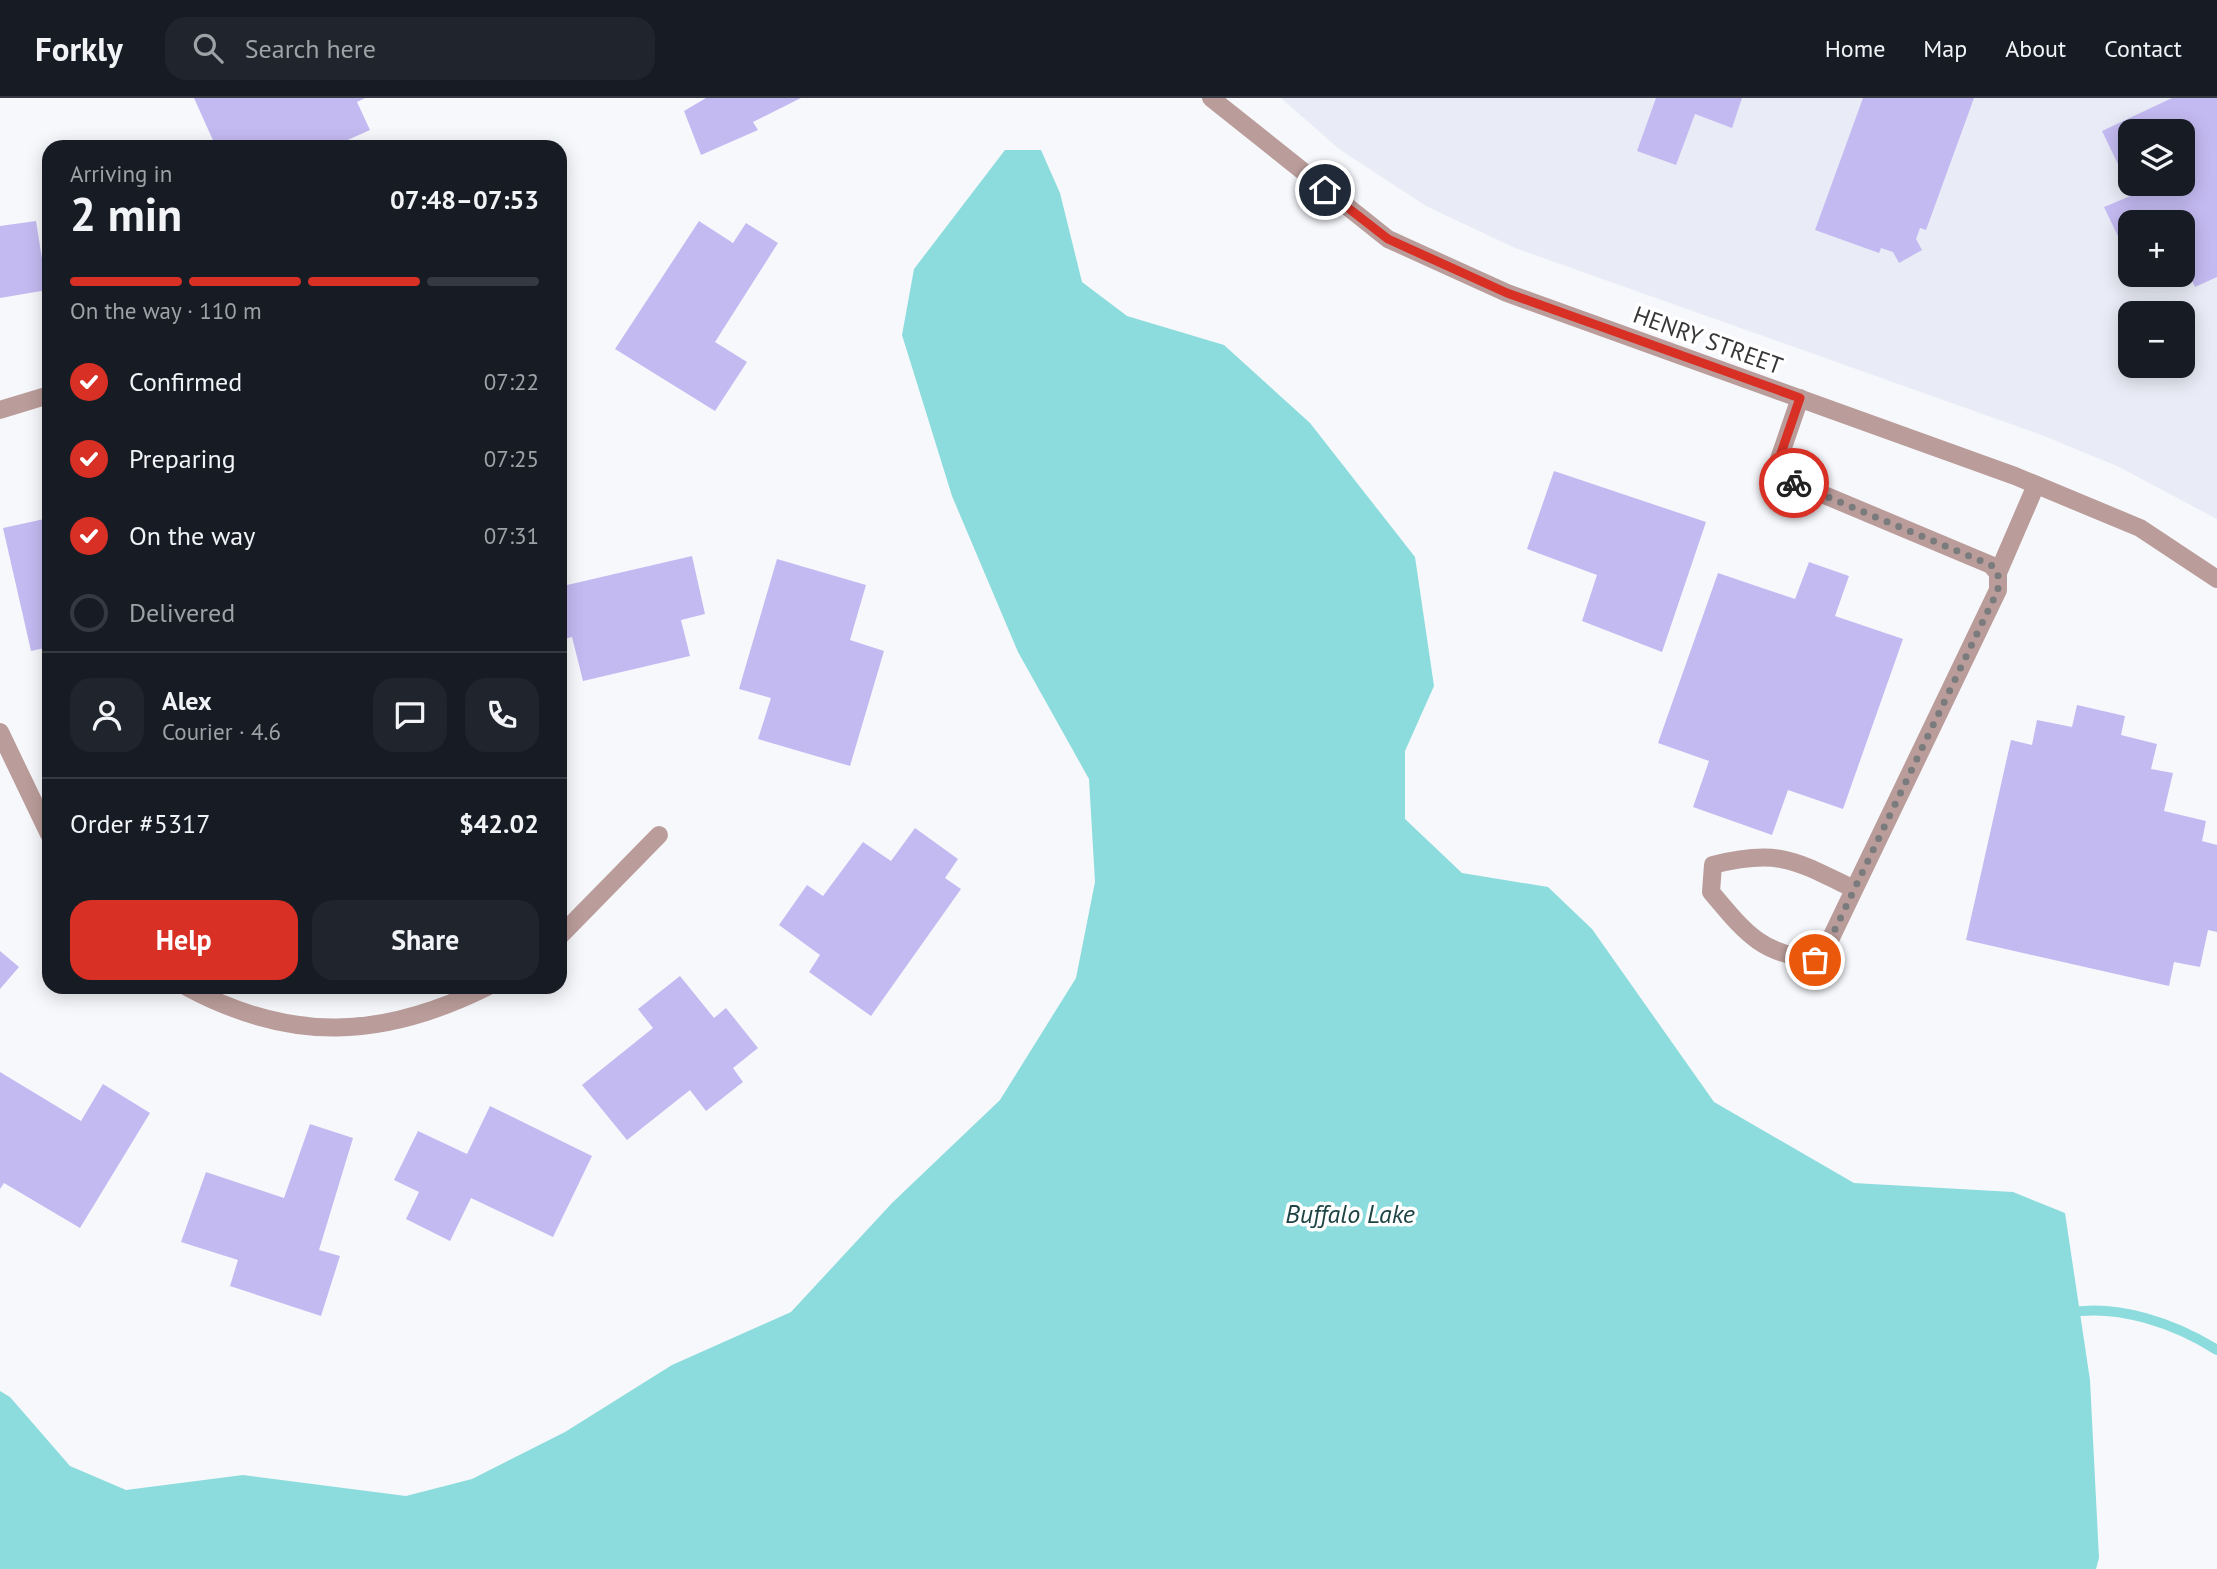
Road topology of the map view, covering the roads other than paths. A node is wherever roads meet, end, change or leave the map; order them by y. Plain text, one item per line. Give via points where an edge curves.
1 (1210, 98) edge
2 (42, 397) edge
3 (1800, 398) junction
4 (0, 410) edge
5 (2036, 485) junction
6 (1998, 573) junction
7 (2217, 579) edge
8 (0, 732) edge
9 (42, 819) edge
10 (659, 835) dead end
11 (1854, 889) junction
12 (567, 929) edge
13 (200, 994) edge
14 (471, 994) edge

1 - 3 street, HENRY STREET via 1388,239 1507,293
2 - 4 street
3 - 5 street, HENRY STREET
3 - 6 street via 1779,459 1791,481 1991,565
5 - 6 street
5 - 7 street, HENRY STREET via 2140,528
6 - 11 street via 1998,590
8 - 9 street
10 - 12 street
11 - 11 street via 1828,944 1815,960 1789,957 1748,936 1711,892 1713,865 1746,857 1791,859
13 - 14 street via 220,1005 301,1027 359,1028 427,1014

